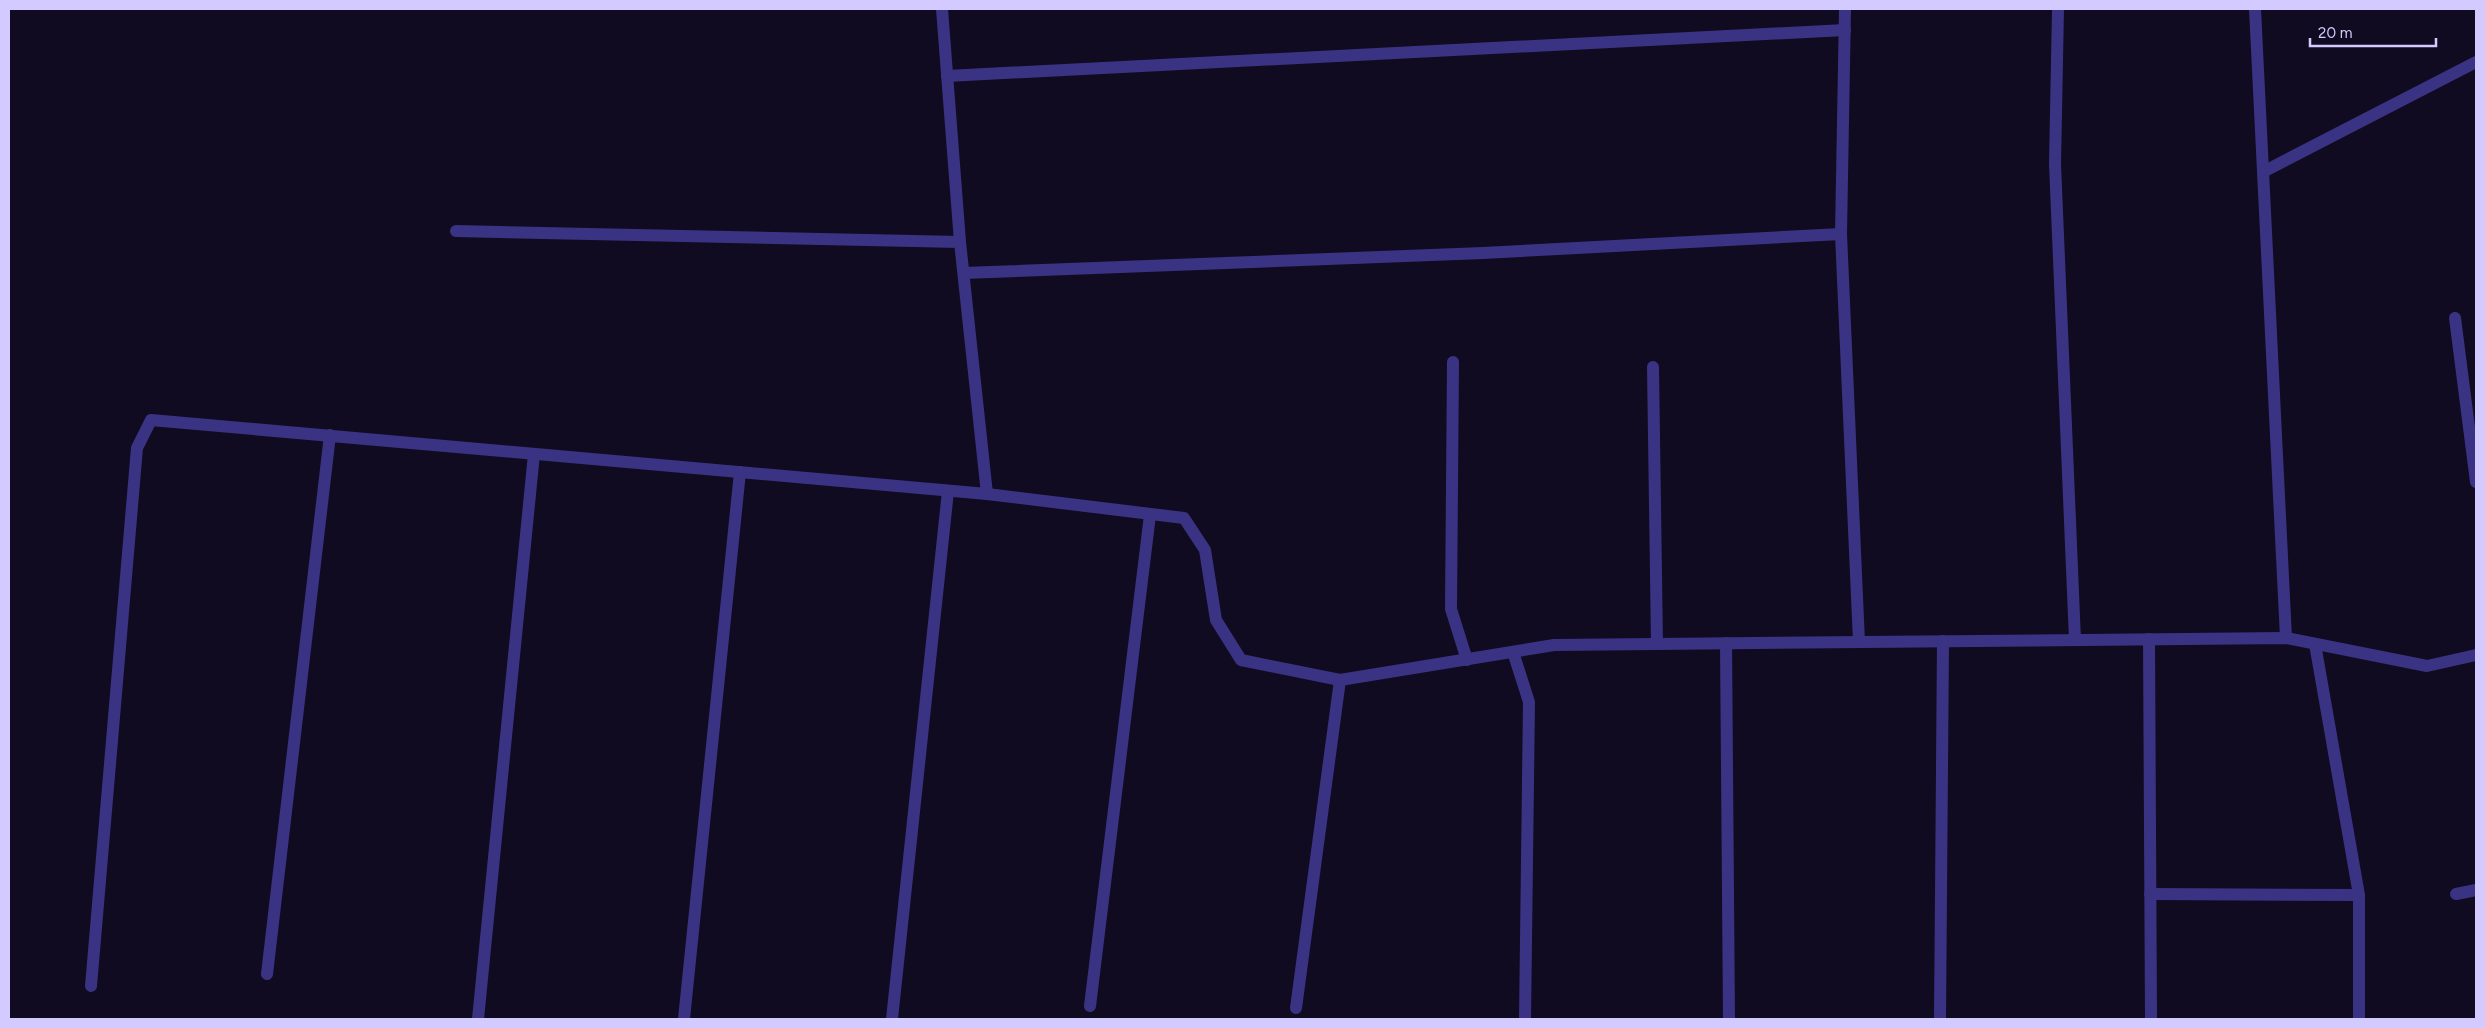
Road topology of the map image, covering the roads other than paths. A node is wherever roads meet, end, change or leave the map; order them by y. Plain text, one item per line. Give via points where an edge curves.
1 (942, 9) edge
2 (1845, 9) edge
3 (2058, 9) edge
4 (2255, 9) edge
5 (1845, 30) junction
6 (2476, 62) edge
7 (947, 76) junction
8 (2262, 172) junction
9 (456, 232) dead end
10 (1841, 234) junction
11 (960, 242) junction
12 (964, 273) junction
13 (2455, 318) dead end
14 (1453, 362) dead end
15 (1653, 367) dead end
16 (330, 435) junction
17 (534, 454) junction
18 (740, 472) junction
19 (2476, 482) edge
20 (948, 491) junction
21 (987, 494) junction
22 (1150, 515) junction
23 (2286, 638) junction
24 (2149, 639) junction
25 (2075, 640) junction
26 (1943, 641) junction
27 (1859, 642) junction
28 (1726, 643) junction
29 (1657, 644) junction
30 (2315, 644) junction
31 (1513, 652) junction
32 (2476, 655) edge
33 (1466, 660) junction
34 (1340, 680) junction
35 (2476, 890) edge
36 (2150, 894) junction
37 (2456, 894) dead end
38 (2359, 895) junction
39 (267, 974) dead end
40 (91, 986) dead end
41 (1090, 1006) dead end
42 (1296, 1008) dead end
43 (478, 1019) edge
44 (684, 1019) edge
45 (892, 1019) edge
46 (1525, 1019) edge
47 (1729, 1019) edge
48 (1940, 1019) edge
49 (2150, 1019) edge
50 (2359, 1019) edge

1 - 7 street
2 - 5 street
3 - 25 street via 2055,164
4 - 8 street
5 - 7 street
5 - 10 street
6 - 8 street
7 - 11 street
8 - 23 street
9 - 11 street
10 - 12 street via 1484,253
10 - 27 street
11 - 12 street
12 - 21 street
13 - 19 street
14 - 33 street via 1451,609
15 - 29 street
16 - 17 street
16 - 39 street
16 - 40 street via 151,420 137,448
17 - 18 street
17 - 43 street
18 - 20 street
18 - 44 street
20 - 21 street
20 - 45 street
21 - 22 street
22 - 34 street via 1184,518 1205,550 1216,620 1241,660
22 - 41 street
23 - 24 street
23 - 30 street
24 - 25 street
24 - 36 street
25 - 26 street
26 - 27 street
26 - 48 street
27 - 28 street
28 - 29 street
28 - 47 street
29 - 31 street via 1554,645
30 - 32 street via 2427,666
30 - 38 street
31 - 33 street
31 - 46 street via 1529,702
33 - 34 street
34 - 42 street
35 - 37 street
36 - 38 street
36 - 49 street
38 - 50 street

